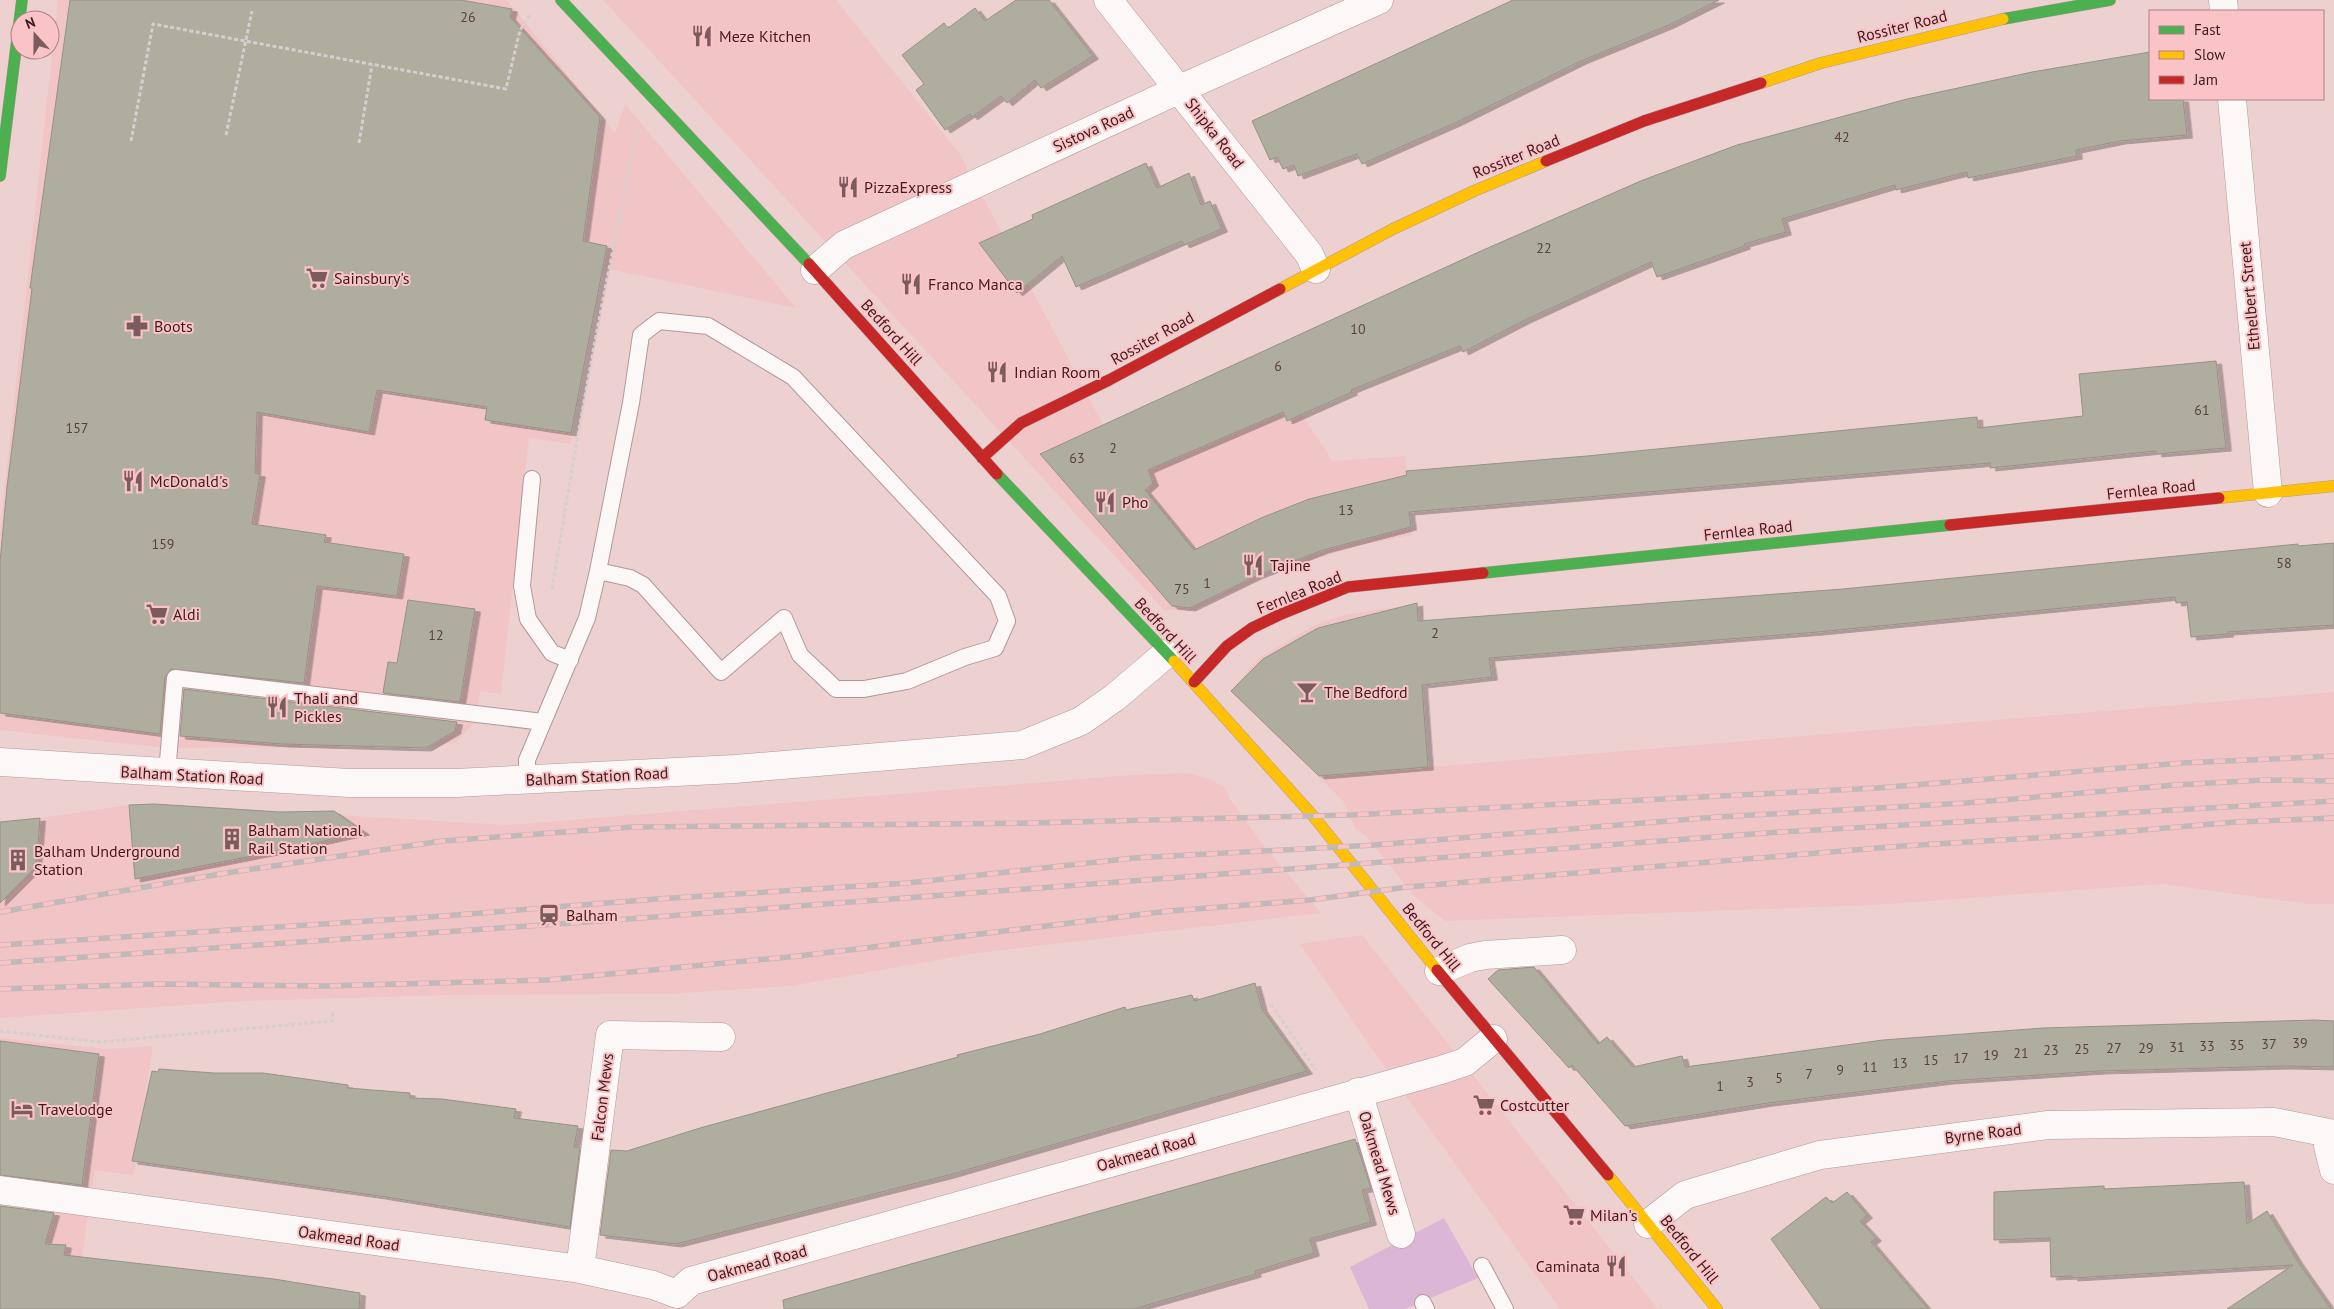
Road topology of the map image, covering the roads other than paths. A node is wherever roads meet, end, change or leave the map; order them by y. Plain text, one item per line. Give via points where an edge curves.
1 (22, 0) edge
2 (562, 0) edge
3 (1108, 0) edge
4 (1379, 0) edge
5 (2110, 0) edge
6 (1180, 89) junction
7 (2232, 100) edge
8 (0, 176) edge
9 (1316, 269) junction
10 (815, 270) junction
11 (982, 458) junction
12 (532, 479) dead end
13 (2334, 486) edge
14 (2268, 493) junction
15 (598, 571) junction
16 (1166, 654) junction
17 (570, 660) junction
18 (1194, 682) junction
19 (543, 722) junction
20 (0, 762) edge
21 (167, 773) junction
22 (527, 781) junction
23 (1562, 950) dead end
24 (1439, 971) junction
25 (721, 1038) dead end
26 (1493, 1039) junction
27 (1358, 1092) junction
28 (2334, 1134) edge
29 (2334, 1170) edge
30 (0, 1190) edge
31 (1648, 1224) junction
32 (1402, 1234) dead end
33 (1482, 1266) dead end
34 (580, 1269) junction
35 (675, 1301) edge
36 (1505, 1309) edge
37 (1717, 1309) edge

1 - 8 main road
2 - 10 main road, Bedford Hill
3 - 6 street, Shipka Road
4 - 6 street, Sistova Road
5 - 9 main road, Rossiter Road via 2024,14 1821,62 1738,89 1644,122 1474,191
6 - 9 street, Shipka Road via 1310,254
6 - 10 street, Sistova Road via 844,245
7 - 14 street, Ethelbert Street
9 - 11 main road, Rossiter Road via 1109,380 1021,423
10 - 11 main road, Bedford Hill
11 - 16 main road, Bedford Hill
12 - 17 lane via 522,586 528,619 552,654
13 - 14 main road, Fernlea Road
14 - 18 main road, Fernlea Road via 1348,587 1280,614 1240,636 1218,654
15 - 15 lane via 641,335 659,321 708,326 793,377 998,596 1007,621 995,648 907,681 864,689 836,689 800,655 784,618 721,672 643,585 630,578
15 - 17 lane via 587,618
16 - 18 main road, Bedford Hill
16 - 22 street, Balham Station Road via 1081,721 1022,745 735,769
17 - 19 lane
18 - 24 main road, Bedford Hill via 1314,817
19 - 21 lane via 175,678
19 - 22 lane via 527,760
20 - 21 street, Balham Station Road
21 - 22 street, Balham Station Road via 348,783
23 - 24 street via 1485,955
24 - 26 main road, Bedford Hill
25 - 34 street, Falcon Mews via 610,1035
26 - 27 street, Oakmead Road via 1465,1062
26 - 31 main road, Bedford Hill
27 - 32 street, Oakmead Mews
27 - 35 street, Oakmead Road via 692,1281
28 - 29 street via 2328,1146
28 - 31 street, Byrne Road via 2274,1122 2038,1126 1820,1155 1685,1195
30 - 34 street, Oakmead Road
31 - 37 main road, Bedford Hill
33 - 36 lane
34 - 35 street, Oakmead Road via 653,1285

